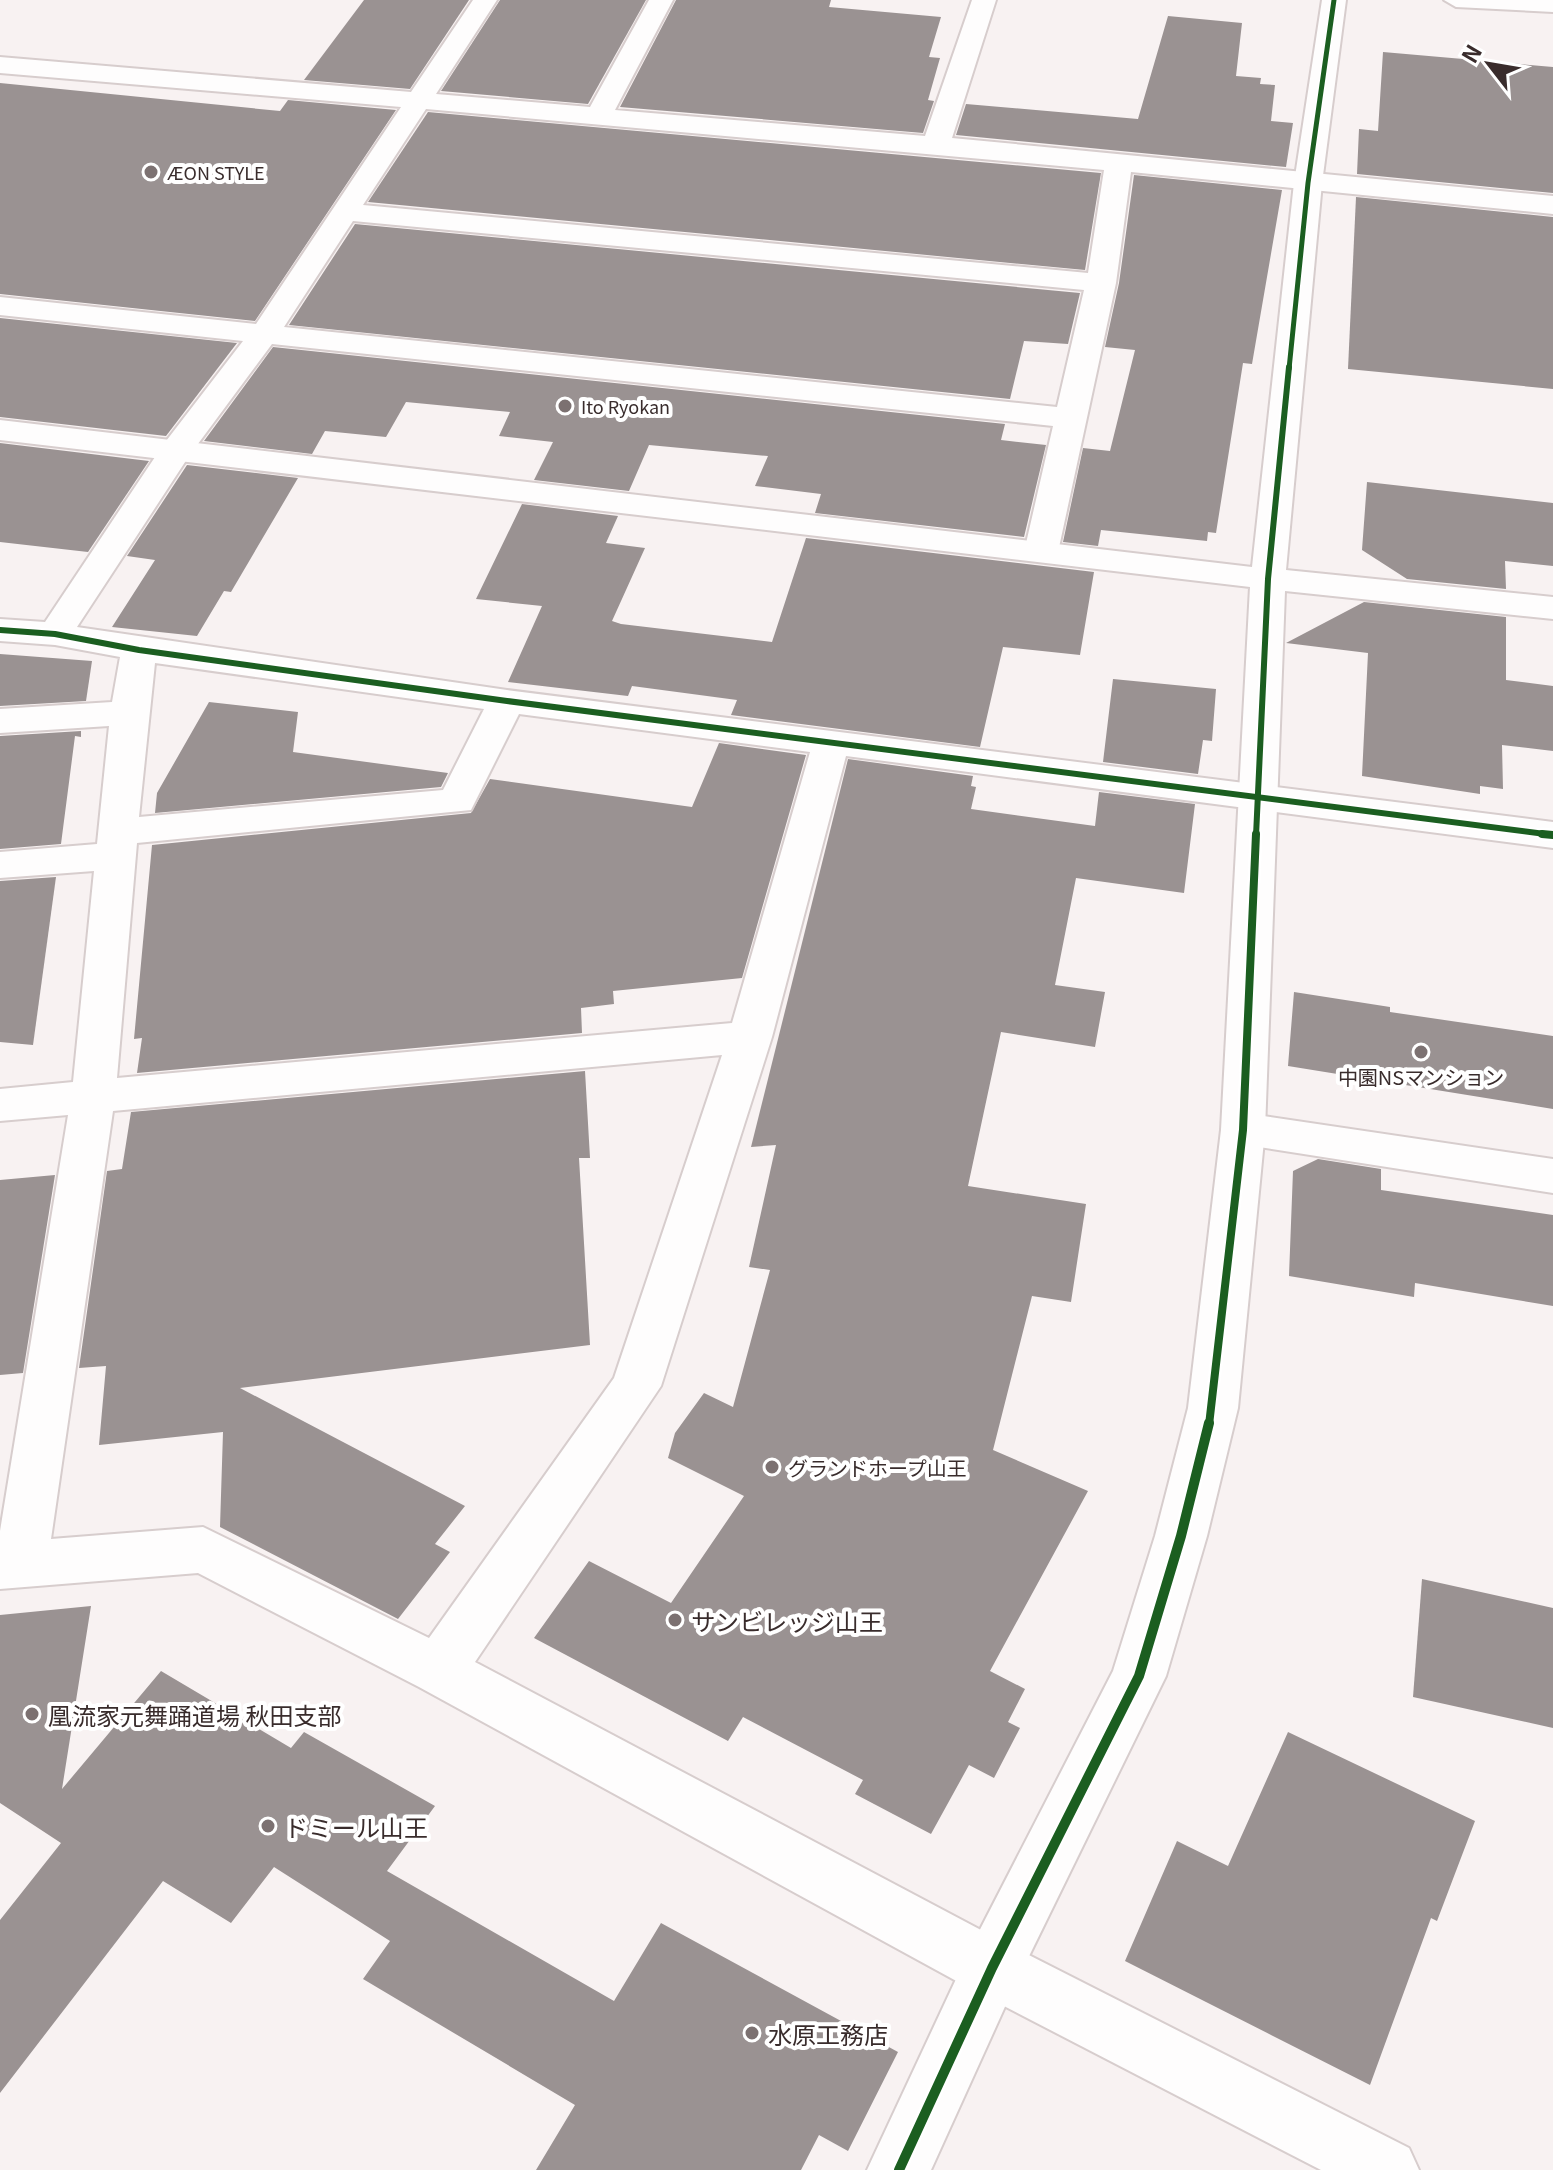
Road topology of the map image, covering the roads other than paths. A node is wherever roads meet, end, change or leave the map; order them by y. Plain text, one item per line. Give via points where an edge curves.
1 (485, 0) edge
2 (661, 0) edge
3 (984, 0) edge
4 (1334, 0) edge
5 (1456, 0) edge
6 (1553, 5) edge
7 (0, 65) edge
8 (419, 102) junction
9 (598, 117) junction
10 (936, 145) junction
11 (1119, 163) junction
12 (1308, 183) junction
13 (1553, 205) edge
14 (346, 212) junction
15 (1101, 283) junction
16 (0, 306) edge
17 (264, 334) junction
18 (1069, 418) junction
19 (0, 430) edge
20 (175, 452) junction
21 (1041, 552) junction
22 (1268, 579) junction
23 (1553, 608) edge
24 (0, 630) edge
25 (55, 634) junction
26 (139, 650) junction
27 (507, 701) junction
28 (129, 713) junction
29 (0, 721) edge
30 (831, 743) junction
31 (1260, 796) junction
32 (1553, 835) edge
33 (117, 844) junction
34 (0, 865) edge
35 (750, 1037) junction
36 (93, 1098) junction
37 (0, 1105) edge
38 (1243, 1130) junction
39 (1553, 1176) edge
40 (10, 1564) edge
41 (438, 1670) junction
42 (992, 1968) junction
43 (899, 2170) edge
44 (1387, 2170) edge

1 - 8 street
2 - 9 street
3 - 10 street
4 - 12 street
5 - 6 street
7 - 8 street
8 - 9 street
8 - 14 street
9 - 10 street
10 - 11 street
11 - 12 street
11 - 15 street
12 - 13 street
12 - 22 street
14 - 15 street
14 - 17 street
15 - 18 street
16 - 17 street
17 - 18 street
17 - 20 street
18 - 21 street
19 - 20 street
20 - 21 street
20 - 25 street
21 - 22 street
22 - 23 street
22 - 31 street
24 - 25 street
25 - 26 street
26 - 27 street
26 - 28 street
27 - 30 street
27 - 33 street via 457,801
28 - 29 street
28 - 33 street
30 - 31 street
30 - 35 street
31 - 32 street
31 - 38 street
33 - 34 street
33 - 36 street
35 - 36 street
35 - 41 street via 636,1386
36 - 37 street
36 - 40 street
38 - 39 street
38 - 42 street via 1213,1408 1173,1564 1139,1676
40 - 41 street via 203,1550
41 - 42 street
42 - 43 street
42 - 44 street

